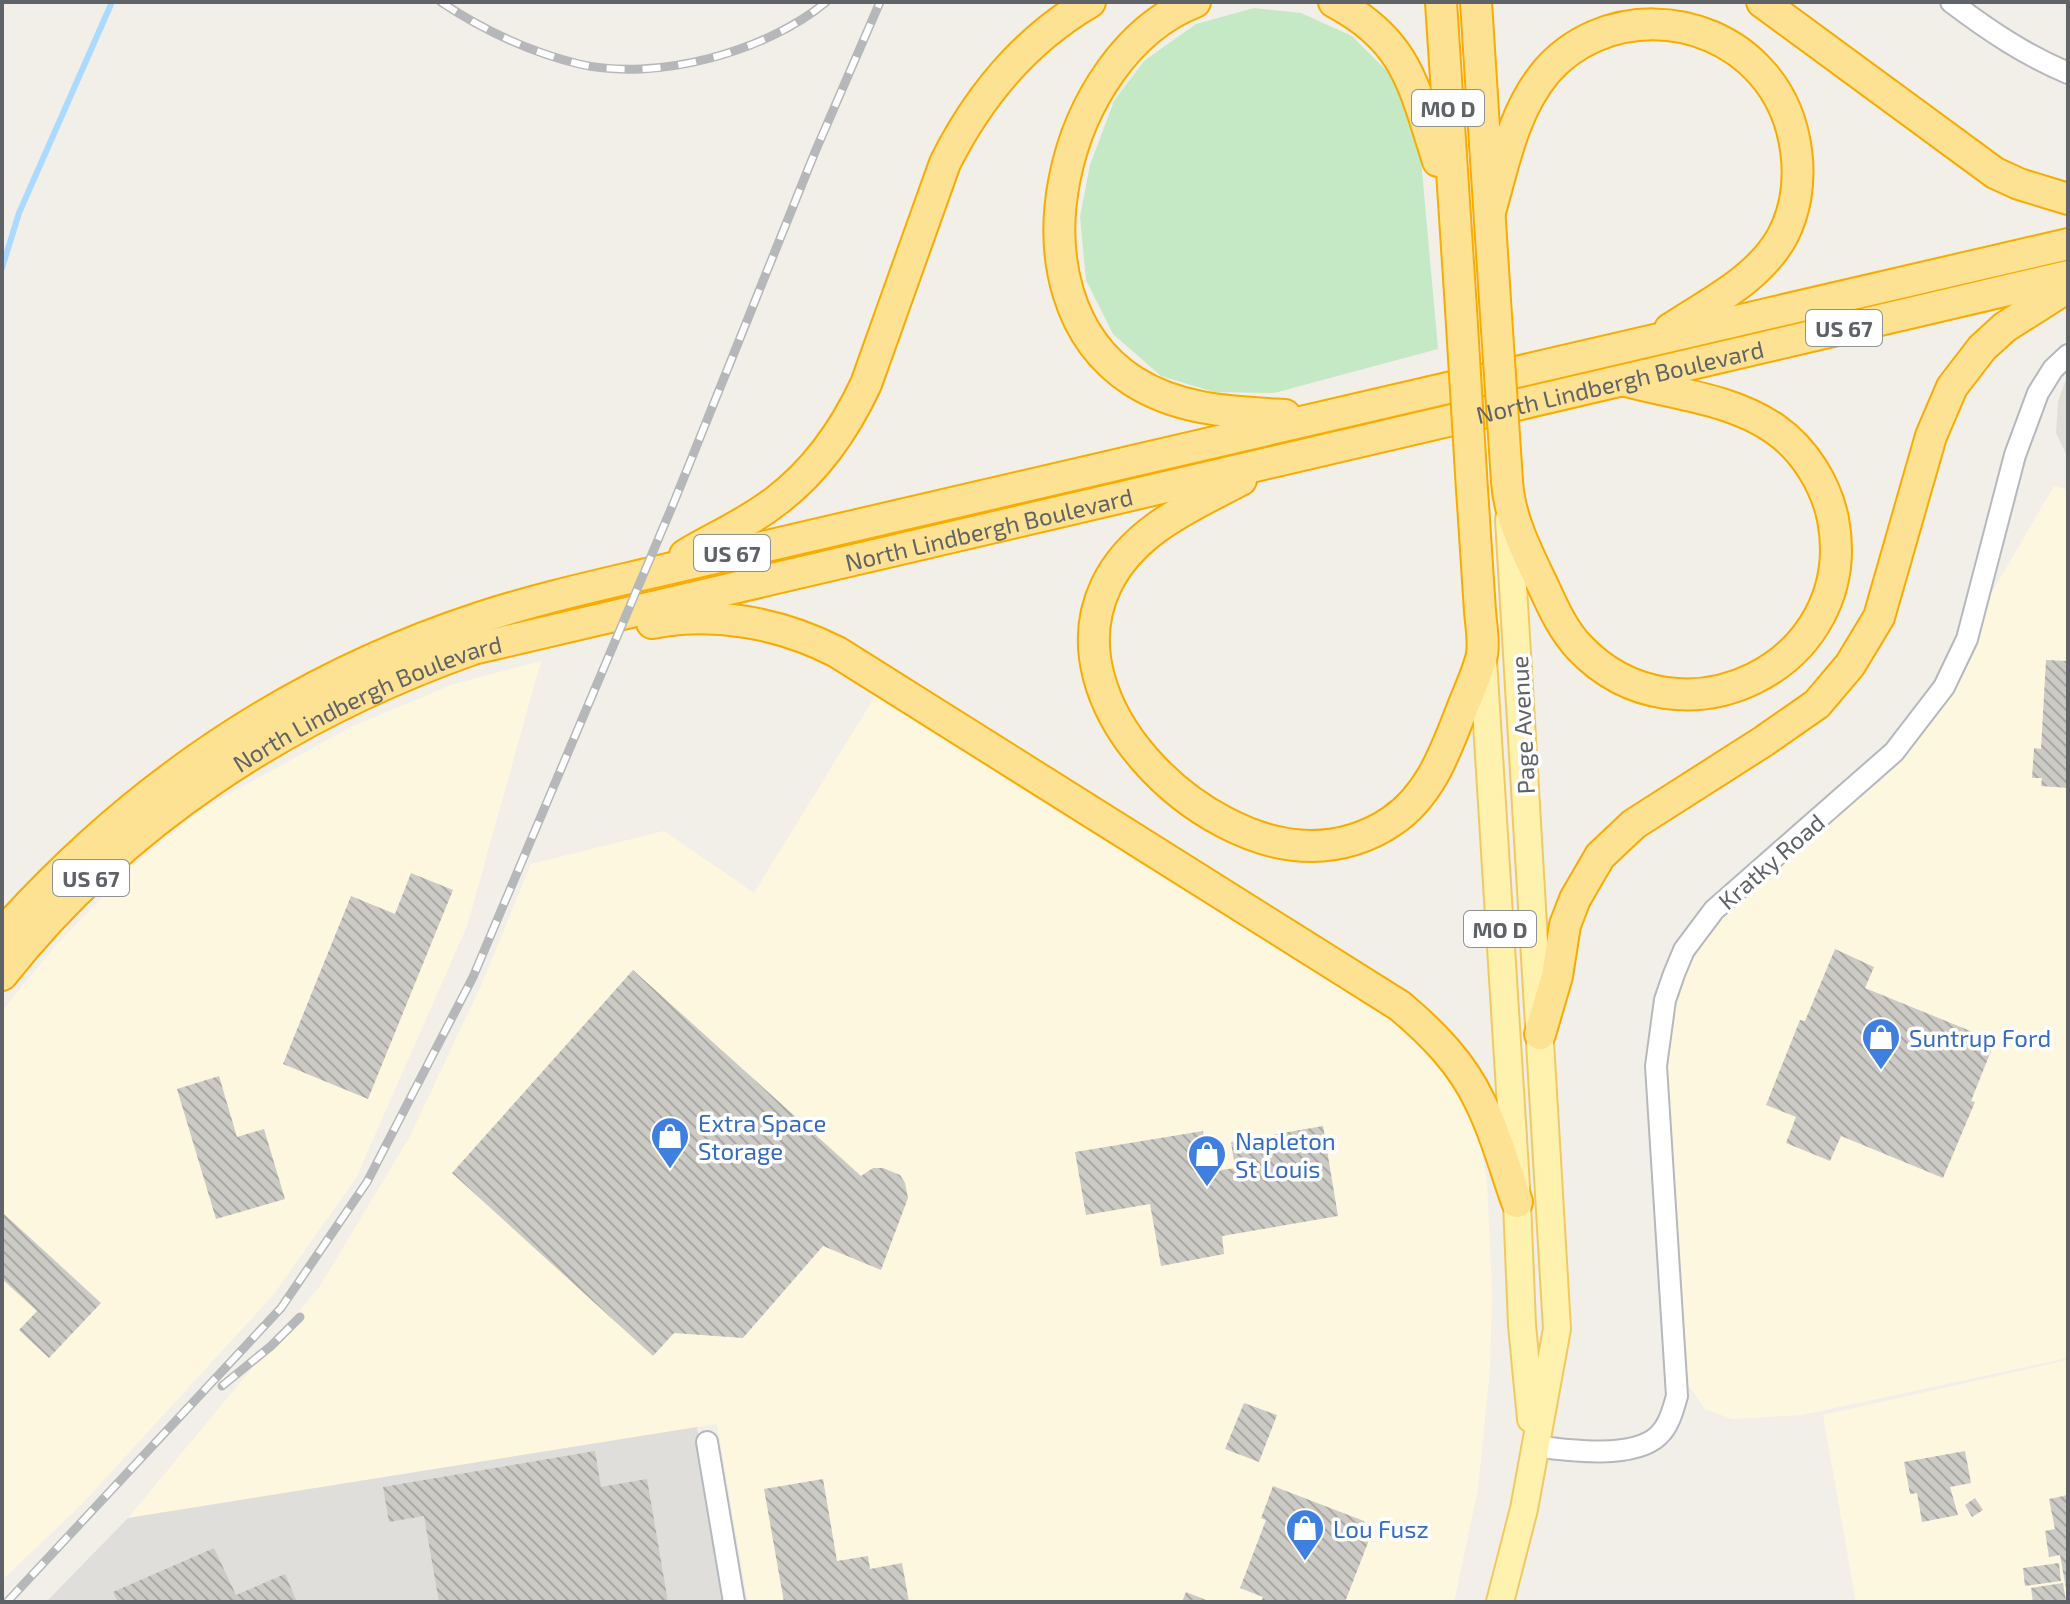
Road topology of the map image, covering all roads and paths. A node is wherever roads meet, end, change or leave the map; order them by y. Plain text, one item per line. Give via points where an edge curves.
1 (1090, 2) edge
2 (1195, 2) edge
3 (1334, 2) edge
4 (1441, 2) edge
5 (1476, 2) edge
6 (1762, 2) edge
7 (1951, 2) edge
8 (2068, 73) edge
9 (2068, 199) edge
10 (1490, 212) junction
11 (1455, 215) junction
12 (2068, 244) edge
13 (2068, 276) edge
14 (2068, 287) edge
15 (1656, 339) junction
16 (2068, 355) edge
17 (1620, 380) junction
18 (1323, 416) junction
19 (1282, 459) junction
20 (1508, 492) junction
21 (659, 571) junction
22 (1482, 656) junction
23 (251, 753) junction
24 (2, 934) edge
25 (2, 975) edge
26 (1540, 1034) junction
27 (1517, 1202) junction
28 (707, 1442) dead end
29 (1533, 1446) junction
30 (734, 1602) edge
31 (1500, 1602) edge

1 - 21 highway via 1039,39 996,80 959,134 866,384 829,448 775,502
2 - 18 highway via 1165,16 1138,39 1104,82 1079,131 1065,177 1059,232 1071,304 1109,362 1151,391 1224,412
3 - 11 highway via 1374,27 1407,71
4 - 11 highway, Page Avenue / MO D
5 - 10 highway, Page Avenue / MO D
6 - 9 highway via 1995,173
7 - 8 street via 1992,33
10 - 15 highway via 1516,121 1545,74 1580,43 1647,23 1696,30 1742,54 1775,90 1792,131 1798,178 1790,220 1752,274
10 - 20 highway, Page Avenue / MO D, bridge
11 - 22 highway, Page Avenue / MO D, bridge
12 - 15 highway, North Lindbergh Boulevard / US 67
13 - 17 highway, North Lindbergh Boulevard / US 67
14 - 26 highway via 2005,327 1952,387 1931,436 1879,617 1834,685 1796,720 1634,824 1600,856 1565,925
15 - 18 highway, North Lindbergh Boulevard / US 67
16 - 29 street, Kratky Road via 2038,393 2015,455 1967,639 1944,687 1894,752 1714,910 1684,950 1674,974 1656,1066 1677,1396 1670,1418 1658,1437 1642,1446 1606,1452
17 - 19 highway, North Lindbergh Boulevard / US 67
17 - 20 highway via 1709,400 1756,419 1776,430 1810,466 1830,506 1836,561 1814,628 1798,648 1761,676 1697,695 1652,690 1614,674 1567,631 1539,577
18 - 21 highway, North Lindbergh Boulevard / US 67
19 - 22 highway via 1175,514 1152,531 1107,584 1095,622 1101,691 1119,727 1151,767 1191,800 1265,838 1309,846 1355,839 1393,820 1424,788 1450,742
19 - 23 highway, North Lindbergh Boulevard / US 67 via 473,649 378,686
20 - 26 main road, Page Avenue / MO D
21 - 24 highway, North Lindbergh Boulevard / US 67 via 482,617 351,669 286,702 136,803
22 - 27 main road, Page Avenue / MO D
23 - 25 highway, North Lindbergh Boulevard / US 67 via 191,793 102,867
23 - 27 highway via 493,662 639,626 700,618 787,630 870,671 1400,1006 1441,1044 1468,1080
26 - 29 main road, Page Avenue / MO D via 1557,1329
27 - 29 main road, Page Avenue / MO D
28 - 30 street
29 - 31 main road, Page Avenue / MO D via 1524,1509

